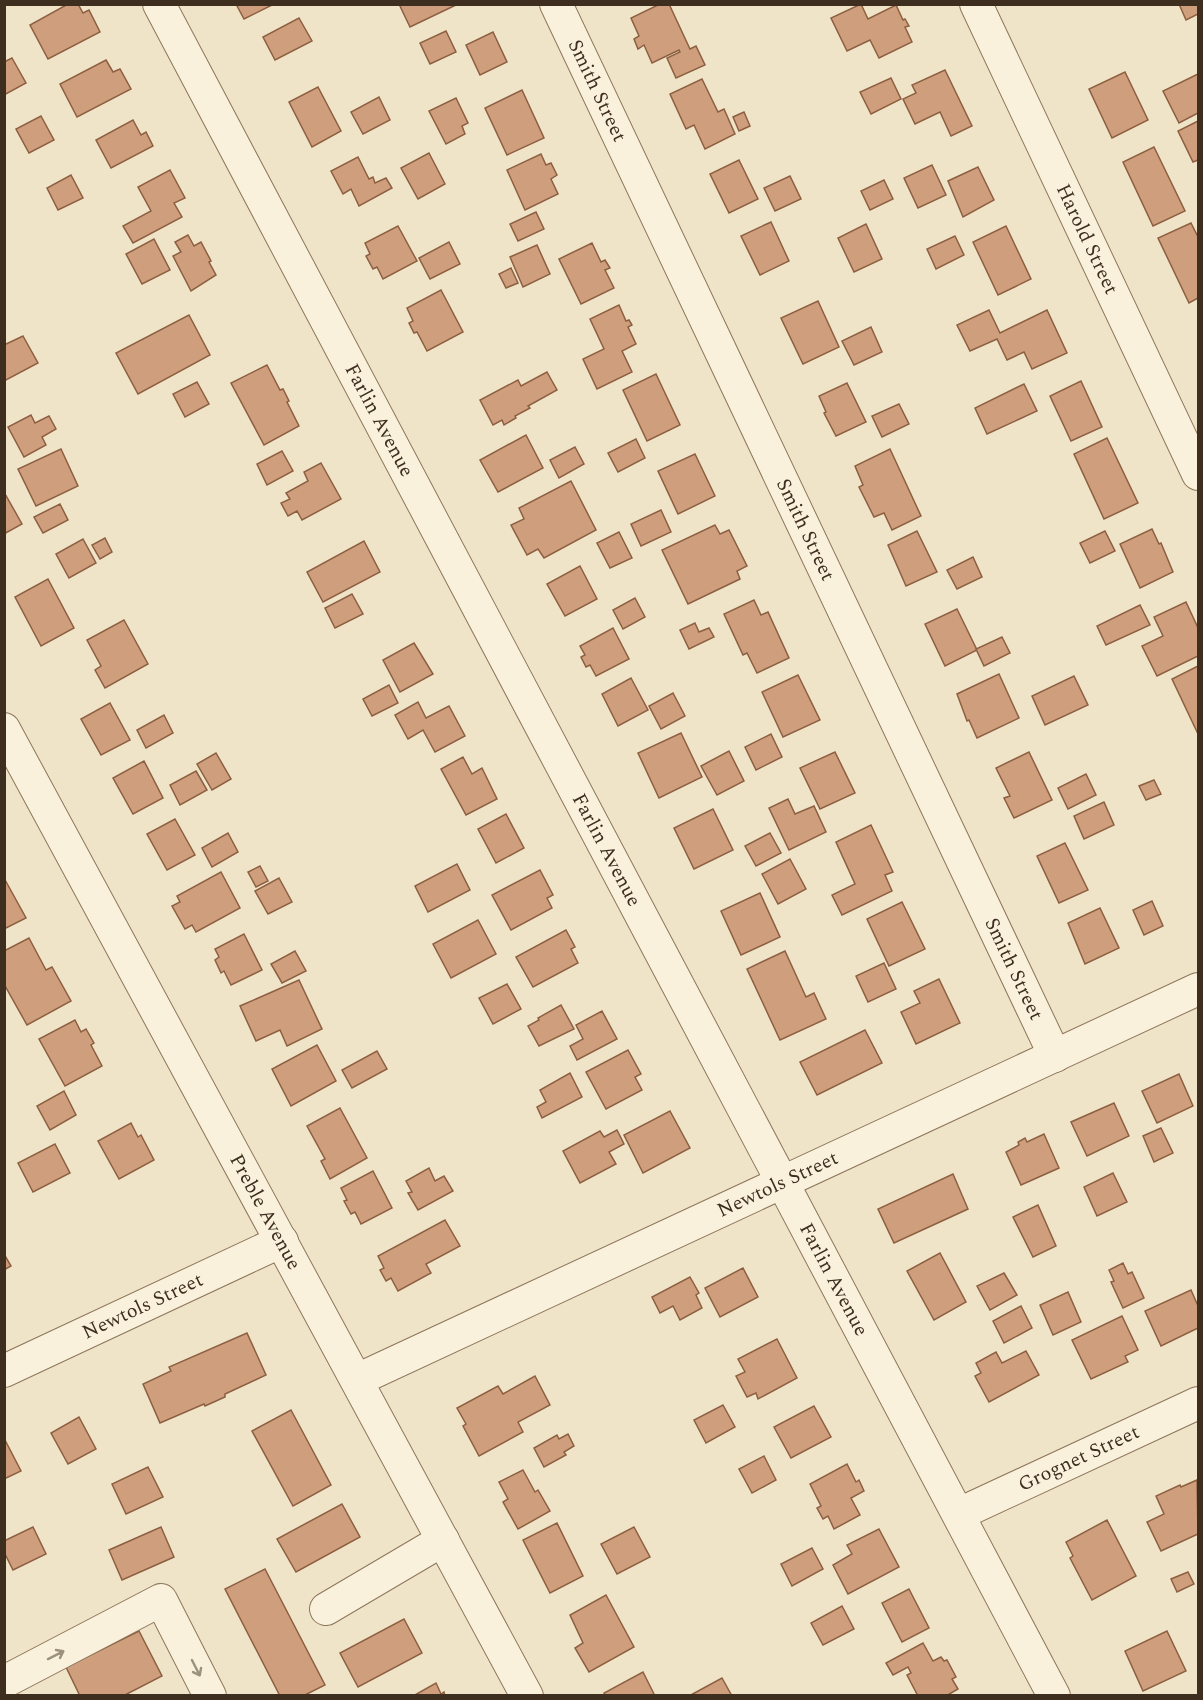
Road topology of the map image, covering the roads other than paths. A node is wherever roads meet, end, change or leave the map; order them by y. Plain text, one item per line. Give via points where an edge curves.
1 (159, 4) edge
2 (556, 4) edge
3 (976, 4) edge
4 (1198, 474) edge
5 (4, 729) edge
6 (1198, 989) edge
7 (1055, 1056) junction
8 (782, 1181) junction
9 (282, 1241) junction
10 (4, 1371) edge
11 (357, 1380) junction
12 (1198, 1403) edge
13 (959, 1514) junction
14 (443, 1540) junction
15 (326, 1609) dead end
16 (4, 1682) edge
17 (210, 1695) edge
18 (527, 1695) edge
19 (1054, 1695) edge

1 - 8 street, Farlin Avenue
2 - 7 street, Smith Street
3 - 4 street, Harold Street
5 - 9 street, Preble Avenue
6 - 7 street, Newtols Street
7 - 8 street, Newtols Street
8 - 11 street, Newtols Street
8 - 13 street, Farlin Avenue
9 - 10 street, Newtols Street
9 - 11 street, Preble Avenue
11 - 14 street, Preble Avenue
12 - 13 street, Grognet Street
13 - 19 street, Farlin Avenue
14 - 15 street
14 - 18 street, Preble Avenue
16 -> 17 street via 161,1600

